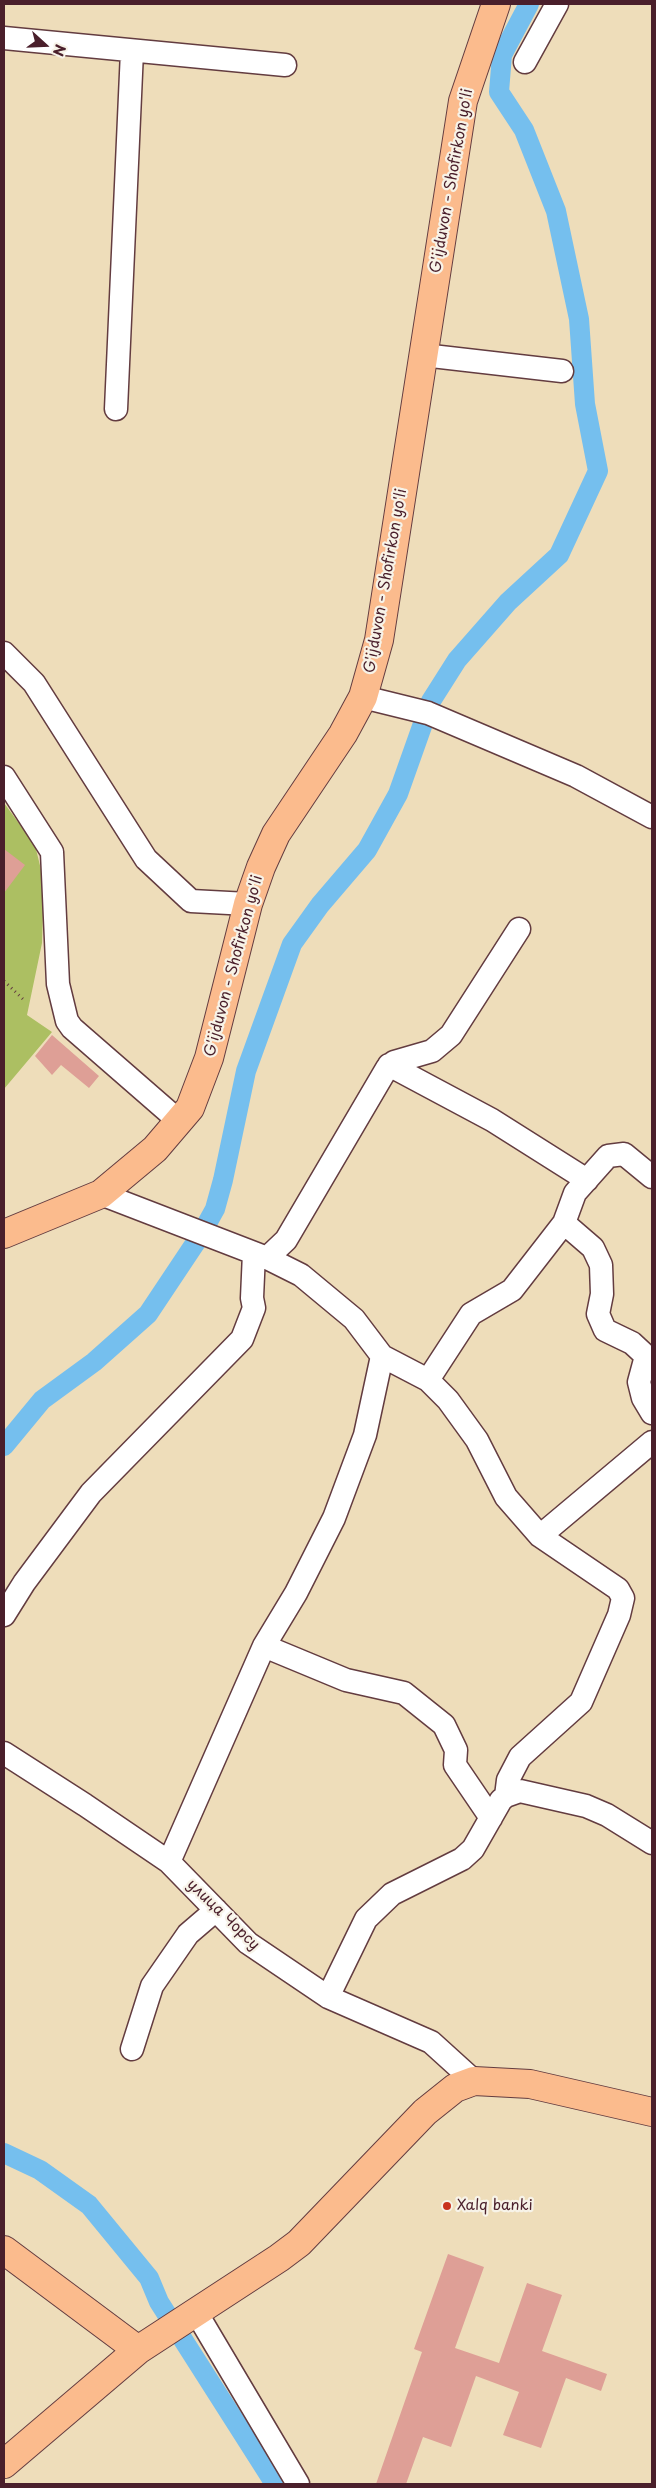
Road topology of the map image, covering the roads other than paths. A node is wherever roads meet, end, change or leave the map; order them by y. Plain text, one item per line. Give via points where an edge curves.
1 (496, 4) edge
2 (557, 4) edge
3 (4, 38) edge
4 (132, 51) junction
5 (525, 62) dead end
6 (285, 65) dead end
7 (423, 355) junction
8 (562, 370) dead end
9 (116, 409) dead end
10 (4, 653) edge
11 (363, 697) junction
12 (4, 777) edge
13 (652, 816) edge
14 (248, 904) junction
15 (518, 929) dead end
16 (390, 1065) junction
17 (180, 1122) junction
18 (652, 1178) edge
19 (587, 1180) junction
20 (101, 1194) junction
21 (564, 1223) junction
22 (4, 1234) edge
23 (261, 1256) junction
24 (382, 1356) junction
25 (428, 1380) junction
26 (652, 1413) edge
27 (652, 1442) edge
28 (540, 1536) junction
29 (4, 1615) edge
30 (264, 1646) junction
31 (4, 1753) edge
32 (506, 1796) junction
33 (491, 1818) junction
34 (652, 1843) edge
35 (169, 1862) junction
36 (216, 1910) junction
37 (328, 1997) junction
38 (132, 2049) dead end
39 (474, 2081) junction
40 (652, 2112) edge
41 (4, 2250) edge
42 (196, 2312) junction
43 (138, 2350) junction
44 (4, 2464) edge
45 (298, 2484) edge

1 - 7 main road, G'ijduvon - Shofirkon yo'li via 463,101
2 - 5 street
3 - 4 street
4 - 6 street
4 - 9 street
7 - 8 street
7 - 11 main road, G'ijduvon - Shofirkon yo'li via 378,640
10 - 14 street via 34,683 146,860 191,901
11 - 13 street via 423,711 576,776
11 - 14 main road, G'ijduvon - Shofirkon yo'li via 343,734 276,834
12 - 17 street via 52,852 58,984 67,1021
14 - 17 main road, G'ijduvon - Shofirkon yo'li via 200,1085
15 - 16 street via 451,1035 432,1051
16 - 19 street via 492,1120
16 - 23 street via 286,1240
17 - 20 main road, G'ijduvon - Shofirkon yo'li via 155,1149
18 - 19 street via 624,1154 608,1156
19 - 21 street via 575,1193
20 - 22 main road, G'ijduvon - Shofirkon yo'li
20 - 23 street
21 - 25 street via 512,1290 471,1314
21 - 26 street via 593,1248 601,1265 602,1294 598,1314 605,1330 632,1342 646,1356 639,1382
23 - 24 street via 301,1275 354,1319
23 - 29 street via 252,1298 254,1308 242,1340 75,1512
24 - 25 street
24 - 30 street via 365,1435 334,1518 296,1593
25 - 28 street via 448,1400 477,1440 506,1497
27 - 28 street
28 - 32 street via 618,1589 623,1598 619,1615 581,1702 520,1757 508,1780
30 - 33 street via 346,1680 404,1693 444,1725 456,1750 455,1765
30 - 35 street
31 - 35 street, улица Чорсу via 86,1804
32 - 33 street
32 - 34 street via 520,1791 586,1806
33 - 37 street via 473,1849 462,1859 392,1894 366,1919
35 - 36 street, улица Чорсу
36 - 37 street, улица Чорсу via 248,1943
36 - 38 street via 188,1934 152,1986
37 - 39 street, улица Чорсу via 431,2042
39 - 40 main road via 530,2084
39 - 42 main road via 455,2088 425,2112 299,2243
41 - 43 main road
42 - 43 main road
42 - 45 street
43 - 44 main road

